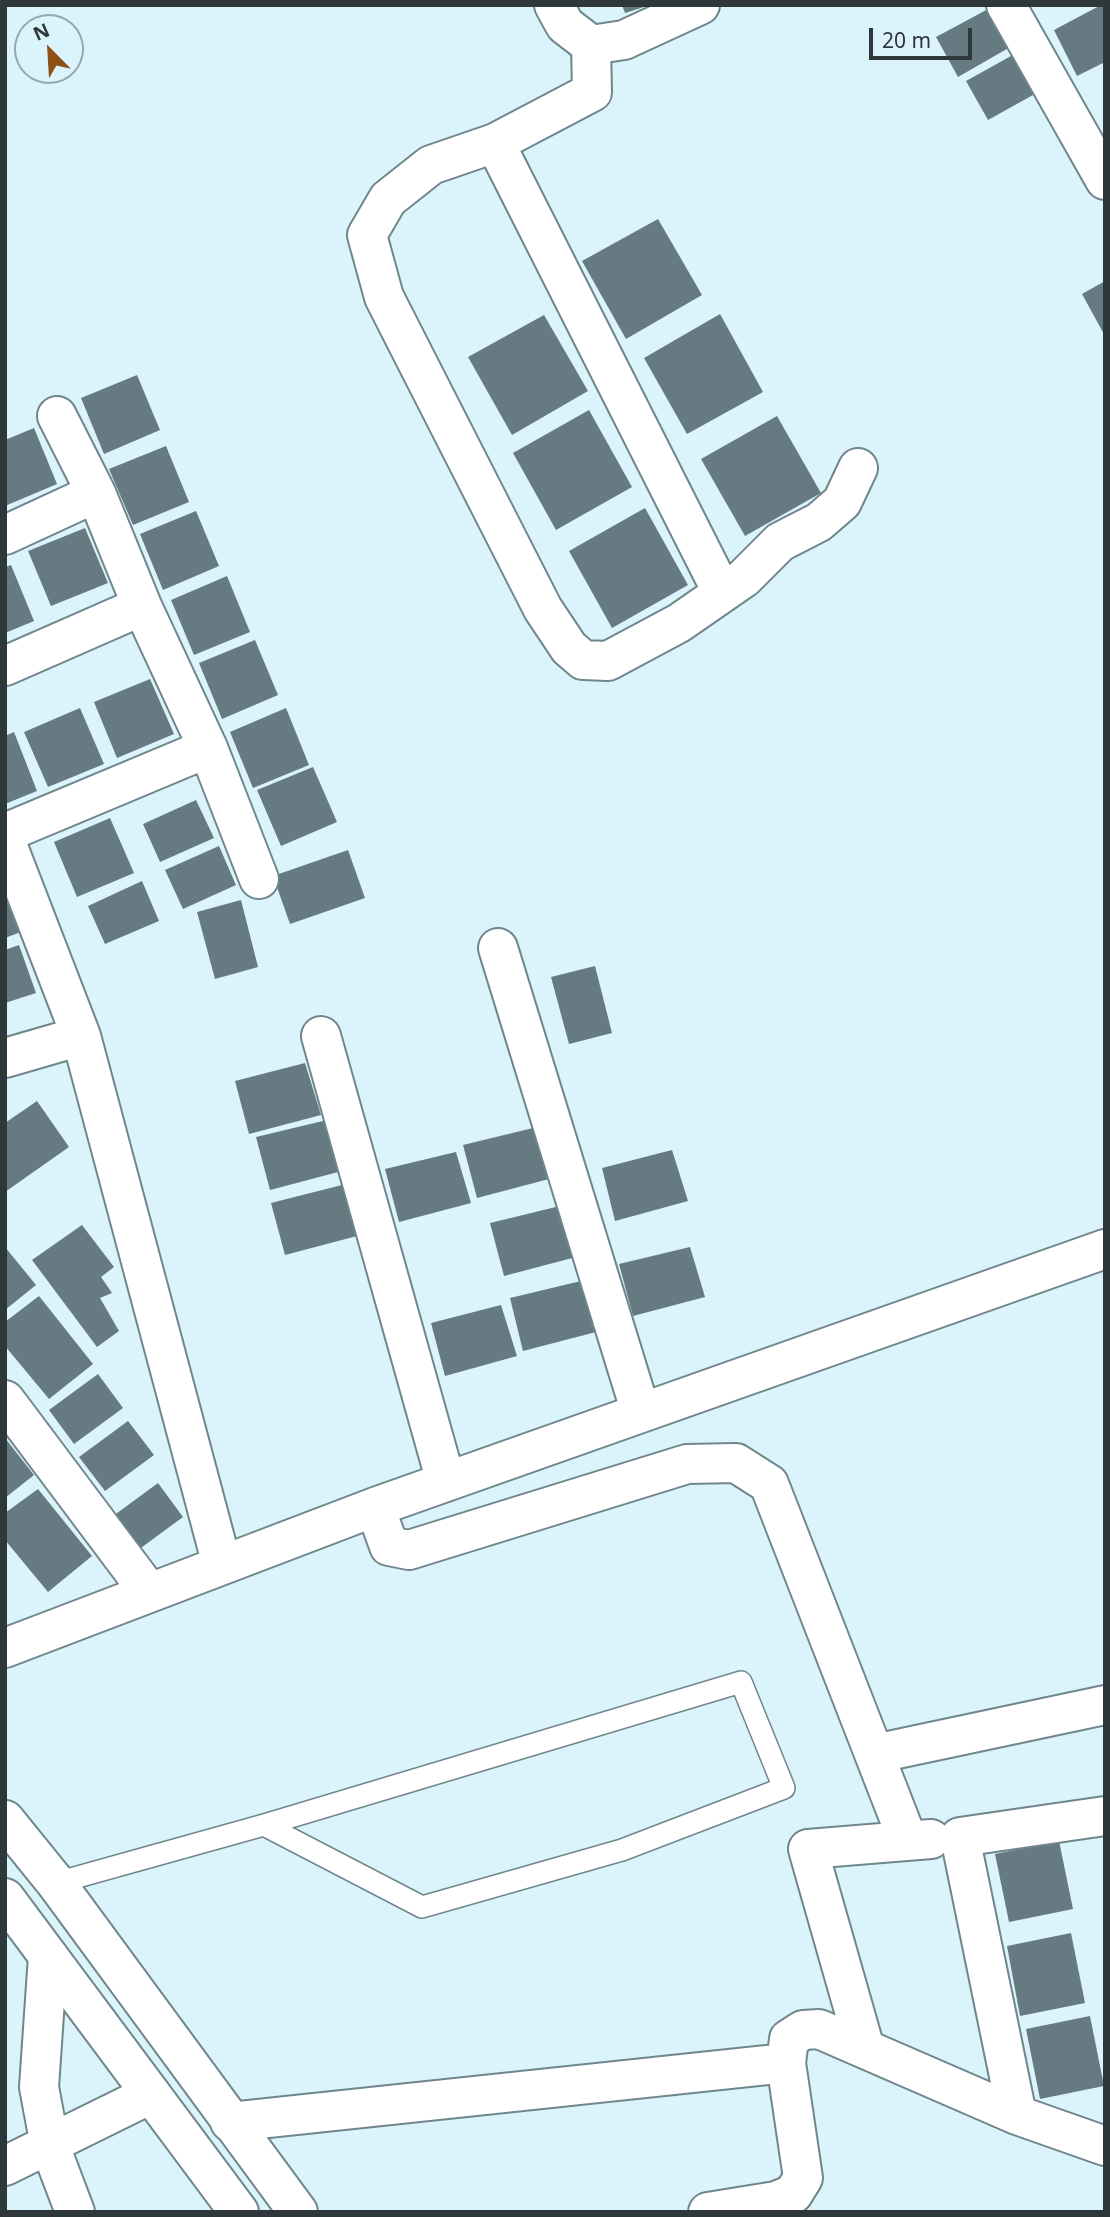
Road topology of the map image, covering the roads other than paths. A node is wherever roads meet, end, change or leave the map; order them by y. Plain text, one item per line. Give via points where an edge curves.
1 (554, 5) edge
2 (700, 5) edge
3 (1006, 5) edge
4 (592, 45) junction
5 (495, 143) junction
6 (1105, 180) edge
7 (57, 416) dead end
8 (858, 468) dead end
9 (96, 493) junction
10 (5, 535) edge
11 (722, 592) junction
12 (142, 606) junction
13 (5, 666) edge
14 (208, 748) junction
15 (6, 845) edge
16 (259, 879) dead end
17 (498, 948) dead end
18 (81, 1035) junction
19 (321, 1036) dead end
20 (5, 1058) edge
21 (1105, 1248) edge
22 (5, 1400) edge
23 (641, 1413) junction
24 (446, 1482) junction
25 (375, 1507) junction
26 (222, 1565) junction
27 (149, 1592) junction
28 (5, 1648) edge
29 (1105, 1705) edge
30 (874, 1754) junction
31 (1105, 1816) edge
32 (5, 1820) edge
33 (264, 1825) junction
34 (960, 1837) junction
35 (908, 1841) junction
36 (56, 1884) junction
37 (5, 1898) edge
38 (48, 1956) junction
39 (864, 2049) junction
40 (786, 2063) junction
41 (151, 2094) junction
42 (1017, 2115) junction
43 (230, 2122) junction
44 (50, 2146) junction
45 (1105, 2146) edge
46 (5, 2166) edge
47 (75, 2212) edge
48 (239, 2212) edge
49 (298, 2212) edge
50 (708, 2212) edge

1 - 4 street via 565,25
2 - 4 street via 624,40
3 - 6 street
4 - 5 street via 592,92
5 - 11 street
5 - 11 street via 430,164 388,199 367,235 384,297 396,321 543,609 569,648 583,660 608,661 679,623
7 - 9 street
8 - 11 street via 842,502 819,522 780,542 744,578
9 - 10 street
9 - 12 street
12 - 13 street
12 - 14 street
14 - 15 street
14 - 16 street
15 - 18 street
17 - 23 street
18 - 20 street
18 - 26 street
19 - 24 street
21 - 23 street
22 - 27 street
23 - 24 street
24 - 25 street
25 - 26 street
25 - 30 street via 389,1546 409,1550 687,1464 736,1463 769,1484
26 - 27 street
27 - 28 street
29 - 30 street
30 - 35 street
31 - 34 street
32 - 36 street
33 - 33 lane via 422,1907 622,1850 784,1788 741,1682
33 - 36 lane
34 - 35 street
34 - 42 street
35 - 39 street via 808,1849
36 - 43 street
37 - 38 street
38 - 41 street
38 - 44 street via 39,2087
39 - 40 street via 819,2029 803,2030 789,2039
39 - 42 street
40 - 43 street
40 - 50 street via 803,2178 793,2194 776,2201
41 - 44 street
41 - 48 street
42 - 45 street
43 - 49 street
44 - 46 street
44 - 47 street

